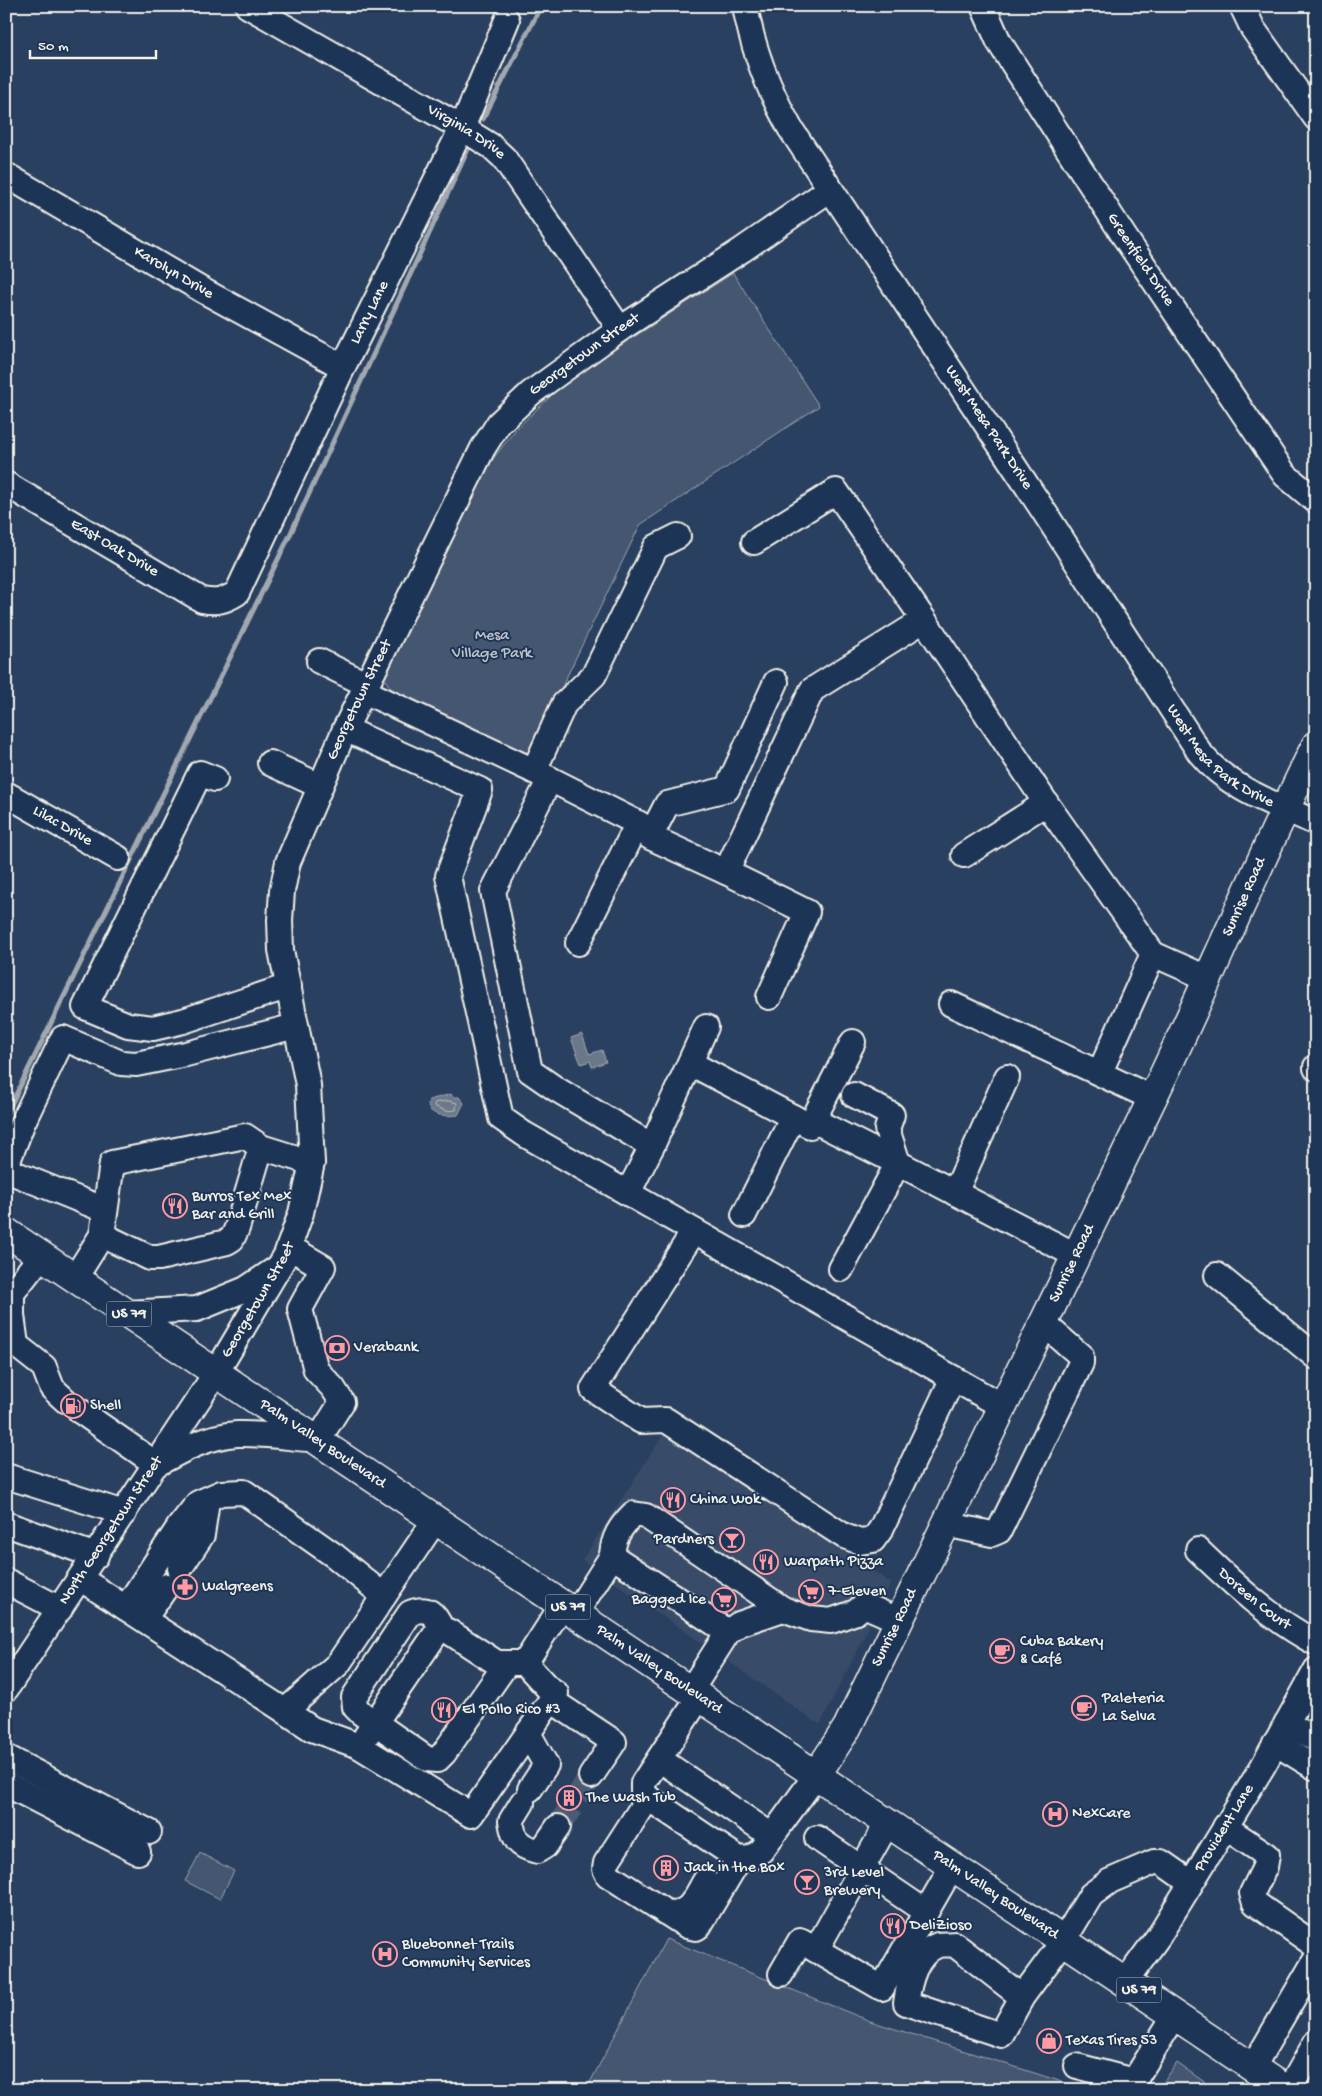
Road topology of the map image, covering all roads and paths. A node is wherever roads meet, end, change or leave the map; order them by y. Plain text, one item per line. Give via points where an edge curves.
1 (248, 6) edge
2 (745, 6) edge
3 (982, 6) edge
4 (1242, 6) edge
5 (507, 20) dead end
6 (1316, 118) edge
7 (462, 128) junction
8 (6, 175) edge
9 (830, 190) junction
10 (620, 329) junction
11 (343, 367) junction
12 (6, 484) edge
13 (1316, 501) edge
14 (678, 536) dead end
15 (754, 542) dead end
16 (225, 600) joint
17 (924, 620) junction
18 (319, 661) dead end
19 (776, 682) dead end
20 (366, 688) junction
21 (346, 729) junction
22 (1316, 745) edge
23 (270, 763) dead end
24 (542, 775) junction
25 (215, 779) dead end
26 (320, 786) junction
27 (6, 794) edge
28 (1046, 803) junction
29 (1284, 809) junction
30 (1316, 824) edge
31 (645, 827) junction
32 (964, 855) dead end
33 (118, 858) dead end
34 (726, 872) junction
35 (578, 942) dead end
36 (1153, 954) junction
37 (1207, 978) junction
38 (289, 986) junction
39 (769, 997) dead end
40 (951, 1004) dead end
41 (296, 1026) junction
42 (706, 1028) dead end
43 (852, 1042) dead end
44 (690, 1063) junction
45 (1100, 1072) junction
46 (1007, 1077) dead end
47 (854, 1095) dead end
48 (1152, 1098) junction
49 (803, 1118) junction
50 (652, 1146) junction
51 (261, 1147) junction
52 (898, 1163) junction
53 (312, 1164) junction
54 (6, 1168) edge
55 (628, 1193) junction
56 (956, 1193) junction
57 (105, 1210) junction
58 (744, 1215) dead end
59 (694, 1231) junction
60 (6, 1232) edge
61 (102, 1235) junction
62 (41, 1256) junction
63 (285, 1256) junction
64 (1077, 1256) junction
65 (841, 1269) dead end
66 (1217, 1275) dead end
67 (75, 1278) junction
68 (9, 1295) edge
69 (127, 1313) junction
70 (1043, 1322) junction
71 (1316, 1357) edge
72 (216, 1373) junction
73 (953, 1378) junction
74 (1002, 1406) junction
75 (318, 1440) junction
76 (156, 1464) junction
77 (6, 1476) edge
78 (207, 1500) junction
79 (124, 1513) junction
80 (436, 1519) junction
81 (6, 1524) edge
82 (945, 1524) junction
83 (1198, 1550) dead end
84 (96, 1556) junction
85 (612, 1556) junction
86 (80, 1579) junction
87 (6, 1581) edge
88 (384, 1596) junction
89 (569, 1608) junction
90 (60, 1609) junction
91 (783, 1609) junction
92 (135, 1614) junction
93 (898, 1620) junction
94 (442, 1630) junction
95 (728, 1632) junction
96 (1316, 1643) edge
97 (516, 1663) junction
98 (1316, 1670) edge
99 (6, 1689) edge
100 (696, 1693) junction
101 (551, 1700) junction
102 (285, 1710) junction
103 (375, 1723) junction
104 (528, 1733) junction
105 (1281, 1734) junction
106 (1316, 1739) edge
107 (360, 1746) junction
108 (6, 1757) edge
109 (659, 1759) junction
110 (1316, 1768) edge
111 (817, 1774) junction
112 (591, 1776) tunnel mouth
113 (6, 1784) edge
114 (74, 1792) junction
115 (648, 1798) junction
116 (62, 1812) junction
117 (888, 1822) junction
118 (558, 1827) tunnel mouth
119 (1225, 1827) junction
120 (772, 1836) junction
121 (817, 1838) dead end
122 (732, 1855) junction
123 (953, 1866) junction
124 (862, 1869) junction
125 (1191, 1883) junction
126 (665, 1912) junction
127 (926, 1912) junction
128 (1064, 1940) junction
129 (1316, 1946) edge
130 (816, 1950) junction
131 (1316, 1959) edge
132 (781, 1974) dead end
133 (1126, 1981) junction
134 (1022, 1997) junction
135 (1175, 2015) junction
136 (1316, 2042) edge
137 (1077, 2066) dead end
138 (1253, 2067) junction
139 (1288, 2090) edge

1 - 7 street, Virginia Drive
2 - 9 street, West Mesa Park Drive via 755,51 776,104
3 - 13 street, Greenfield Drive via 999,42 1098,196 1284,475
4 - 6 street via 1253,29
5 - 7 street, Larry Lane
7 - 10 street, Virginia Drive via 504,158
7 - 11 street, Larry Lane
8 - 11 street, Karolyn Drive via 202,290
9 - 10 street, Georgetown Street
9 - 29 street, West Mesa Park Drive via 1200,753 1225,778
10 - 20 street, Georgetown Street via 530,393 499,423 483,448
11 - 16 street, Larry Lane via 237,593
12 - 16 street, East Oak Drive via 202,600
14 - 24 street via 656,547 594,674 564,704
15 - 17 street via 836,491
17 - 28 street
17 - 34 street via 812,690
18 - 20 street
19 - 31 street via 727,788 667,804
20 - 21 street, Georgetown Street
20 - 24 street
21 - 26 street, Georgetown Street
21 - 55 street via 480,790 448,876 501,1118
22 - 29 main road, Sunrise Road
23 - 26 street
24 - 31 street
24 - 50 street via 493,891 530,1071
25 - 38 street via 200,772 85,1007 128,1024 153,1028
26 - 38 street, Georgetown Street via 293,848 282,891 281,950
27 - 33 street, Lilac Drive
28 - 32 street
28 - 36 street
29 - 30 street, West Mesa Park Drive
29 - 37 main road, Sunrise Road
31 - 34 street via 650,836
31 - 35 street
34 - 39 street via 807,912
36 - 37 street
36 - 45 street
37 - 48 main road, Sunrise Road
38 - 41 street, Georgetown Street
40 - 45 street
41 - 53 street, Georgetown Street via 308,1085
41 - 54 street via 136,1064 121,1063 63,1038 23,1122
42 - 44 street
43 - 49 street
44 - 49 street
44 - 50 street
45 - 48 street
46 - 56 street
47 - 52 street via 892,1115 886,1129
48 - 64 main road, Sunrise Road
49 - 52 street
49 - 58 street
50 - 55 street
51 - 53 street
51 - 57 street via 245,1136 112,1163
51 - 61 street via 237,1228 227,1242 150,1258
52 - 56 street
52 - 65 street
53 - 63 street, Georgetown Street via 301,1213
54 - 57 street
55 - 59 street
56 - 64 street
57 - 61 street
59 - 73 street
59 - 73 street via 593,1389 641,1421 666,1420 844,1536 860,1542 873,1540 885,1521
60 - 62 main road, Palm Valley Boulevard / US 79
61 - 67 street
62 - 67 main road, Palm Valley Boulevard / US 79
62 - 68 street
63 - 69 street via 246,1289 197,1309
63 - 72 street, Georgetown Street
63 - 75 street via 323,1267 300,1309 316,1370 342,1402
64 - 70 main road, Sunrise Road
66 - 71 street
67 - 69 main road, Palm Valley Boulevard / US 79
68 - 76 street via 16,1345 44,1367 52,1388
69 - 72 main road, Palm Valley Boulevard / US 79
70 - 74 main road, Sunrise Road
70 - 82 street via 1081,1356 1081,1363 999,1531 992,1534
72 - 75 main road, Palm Valley Boulevard / US 79
72 - 76 street, North Georgetown Street
73 - 74 street
74 - 82 main road, Sunrise Road
75 - 76 street via 236,1434 183,1449
75 - 80 main road, Palm Valley Boulevard / US 79
76 - 79 street, North Georgetown Street
77 - 79 street
78 - 88 street via 222,1493 244,1492 335,1556
78 - 92 street via 198,1503 179,1528
78 - 92 street via 202,1535 174,1578
79 - 84 street, North Georgetown Street
80 - 88 street
80 - 89 main road, Palm Valley Boulevard / US 79
81 - 84 street
82 - 93 main road, Sunrise Road
83 - 96 street, Doreen Court via 1261,1607
84 - 86 street, North Georgetown Street
85 - 89 street
85 - 91 street via 616,1534 623,1524 633,1514 646,1516
85 - 95 street
86 - 90 street, North Georgetown Street
86 - 92 street
87 - 90 street
88 - 102 street via 338,1664
89 - 97 street
89 - 100 main road, Palm Valley Boulevard / US 79
90 - 99 street, North Georgetown Street
91 - 93 street via 811,1619 830,1621 856,1612 864,1605
91 - 95 street via 739,1624
92 - 102 street
93 - 111 main road, Sunrise Road via 847,1728
94 - 97 street via 497,1663
94 - 103 street via 435,1635
94 - 103 street via 437,1618 426,1610 410,1613 354,1697 355,1707
95 - 100 street
97 - 101 street via 556,1692
97 - 103 street via 437,1760 427,1759
98 - 105 street, Provident Lane
100 - 109 street
100 - 111 main road, Palm Valley Boulevard / US 79
101 - 104 street
101 - 112 street via 614,1742
102 - 107 street via 312,1729
103 - 107 street
104 - 107 street via 471,1816
104 - 118 street via 546,1765 511,1821 514,1836 525,1848 537,1851
105 - 106 street
105 - 110 street
105 - 119 street, Provident Lane
108 - 114 street
109 - 115 street via 643,1783 643,1791
109 - 120 street
111 - 117 main road, Palm Valley Boulevard / US 79
111 - 120 street
113 - 116 street
114 - 116 street
114 - 116 street via 143,1842
115 - 122 street
115 - 126 street via 605,1869 608,1875
117 - 123 main road, Palm Valley Boulevard / US 79
117 - 124 street
119 - 125 street, Provident Lane
119 - 129 street via 1267,1855 1265,1867 1252,1893 1255,1903
120 - 122 street via 751,1858
121 - 124 street
122 - 126 street via 707,1878 686,1911
122 - 126 street via 699,1926 691,1928
123 - 127 street
123 - 128 main road, Palm Valley Boulevard / US 79
124 - 127 street
124 - 130 street
125 - 128 street via 1161,1862 1110,1881 1091,1895
125 - 133 street, Provident Lane
127 - 130 street via 882,1988
128 - 133 main road, Palm Valley Boulevard / US 79
128 - 134 street
130 - 132 street via 800,1941
131 - 138 street
133 - 135 main road, Palm Valley Boulevard / US 79
134 - 134 street via 954,1944 938,1945 922,1957 910,1979 906,2003 1001,2035
135 - 137 street via 1134,2081
135 - 138 main road, Palm Valley Boulevard / US 79
136 - 139 street
138 - 139 main road, Palm Valley Boulevard / US 79

